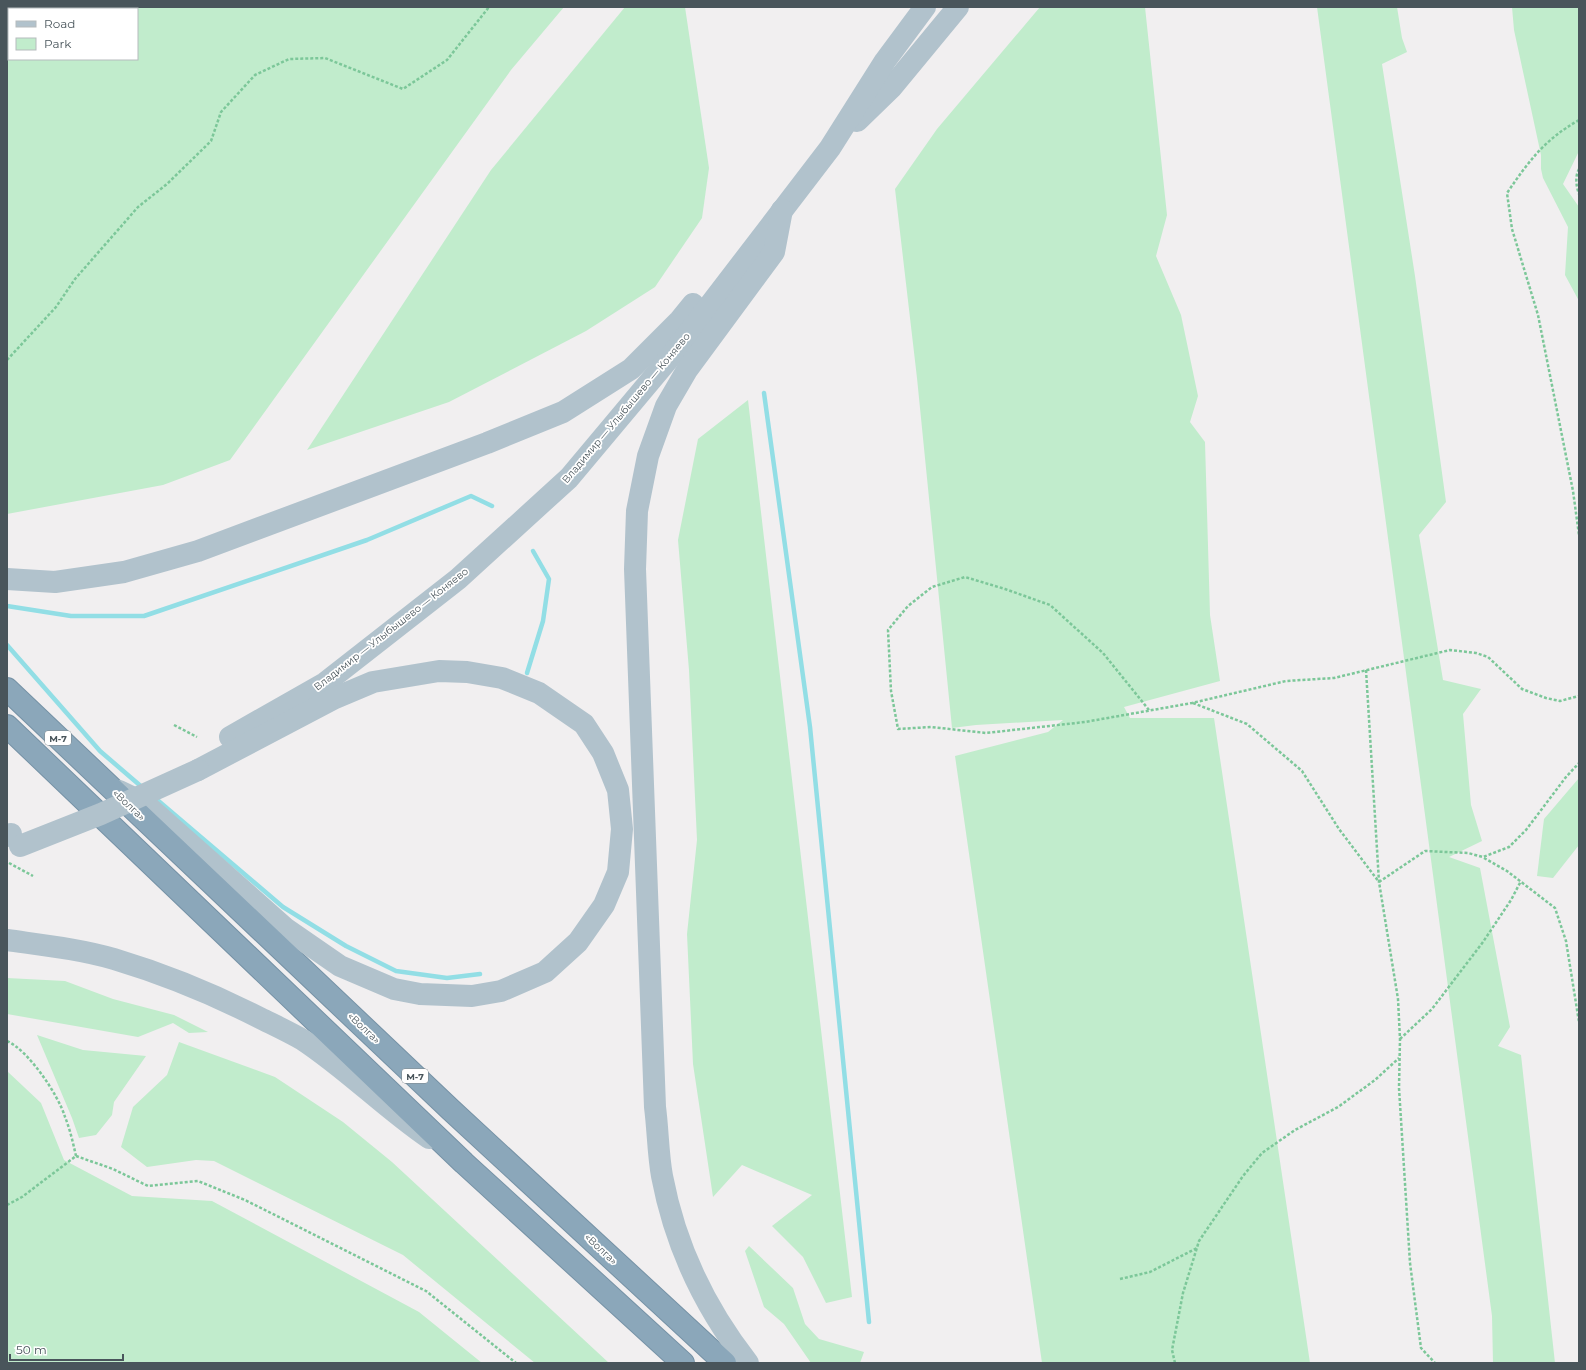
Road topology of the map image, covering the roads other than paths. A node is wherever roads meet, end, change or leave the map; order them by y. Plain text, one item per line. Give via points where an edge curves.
1 (925, 7) edge
2 (958, 7) edge
3 (830, 148) junction
4 (782, 210) junction
5 (7, 579) edge
6 (7, 689) edge
7 (7, 726) edge
8 (192, 765) junction
9 (109, 786) junction
10 (11, 846) edge
11 (7, 940) edge
12 (464, 1163) junction
13 (683, 1363) edge
14 (725, 1363) edge
15 (748, 1363) edge

1 - 3 main road, Владимир — Улыбышево — Коняево via 885,61
2 - 3 main road, Владимир — Улыбышево — Коняево via 892,87
3 - 4 main road, Владимир — Улыбышево — Коняево
4 - 5 main road via 724,267 680,320 631,369 563,412 198,551 124,572 63,581
4 - 8 main road, Владимир — Улыбышево — Коняево via 667,362 569,478 458,579 325,683
4 - 15 main road via 774,252 687,370 666,406 648,456 637,511 636,554 655,1107 662,1176 687,1262 711,1311
6 - 9 highway, «Волга» / М-7
7 - 12 highway, М-7
8 - 9 main road via 373,682 439,671 467,672 502,678 539,693 584,724 603,753 618,790 622,829 618,872 604,905 578,942 545,972 501,991 472,996 420,994 394,989 340,966 285,928 144,803
8 - 10 main road, Владимир — Улыбышево — Коняево via 92,802
9 - 14 highway, «Волга» / М-7 via 450,1110
11 - 12 main road via 113,959 176,979 238,1007 321,1053 403,1120
12 - 13 highway, М-7

